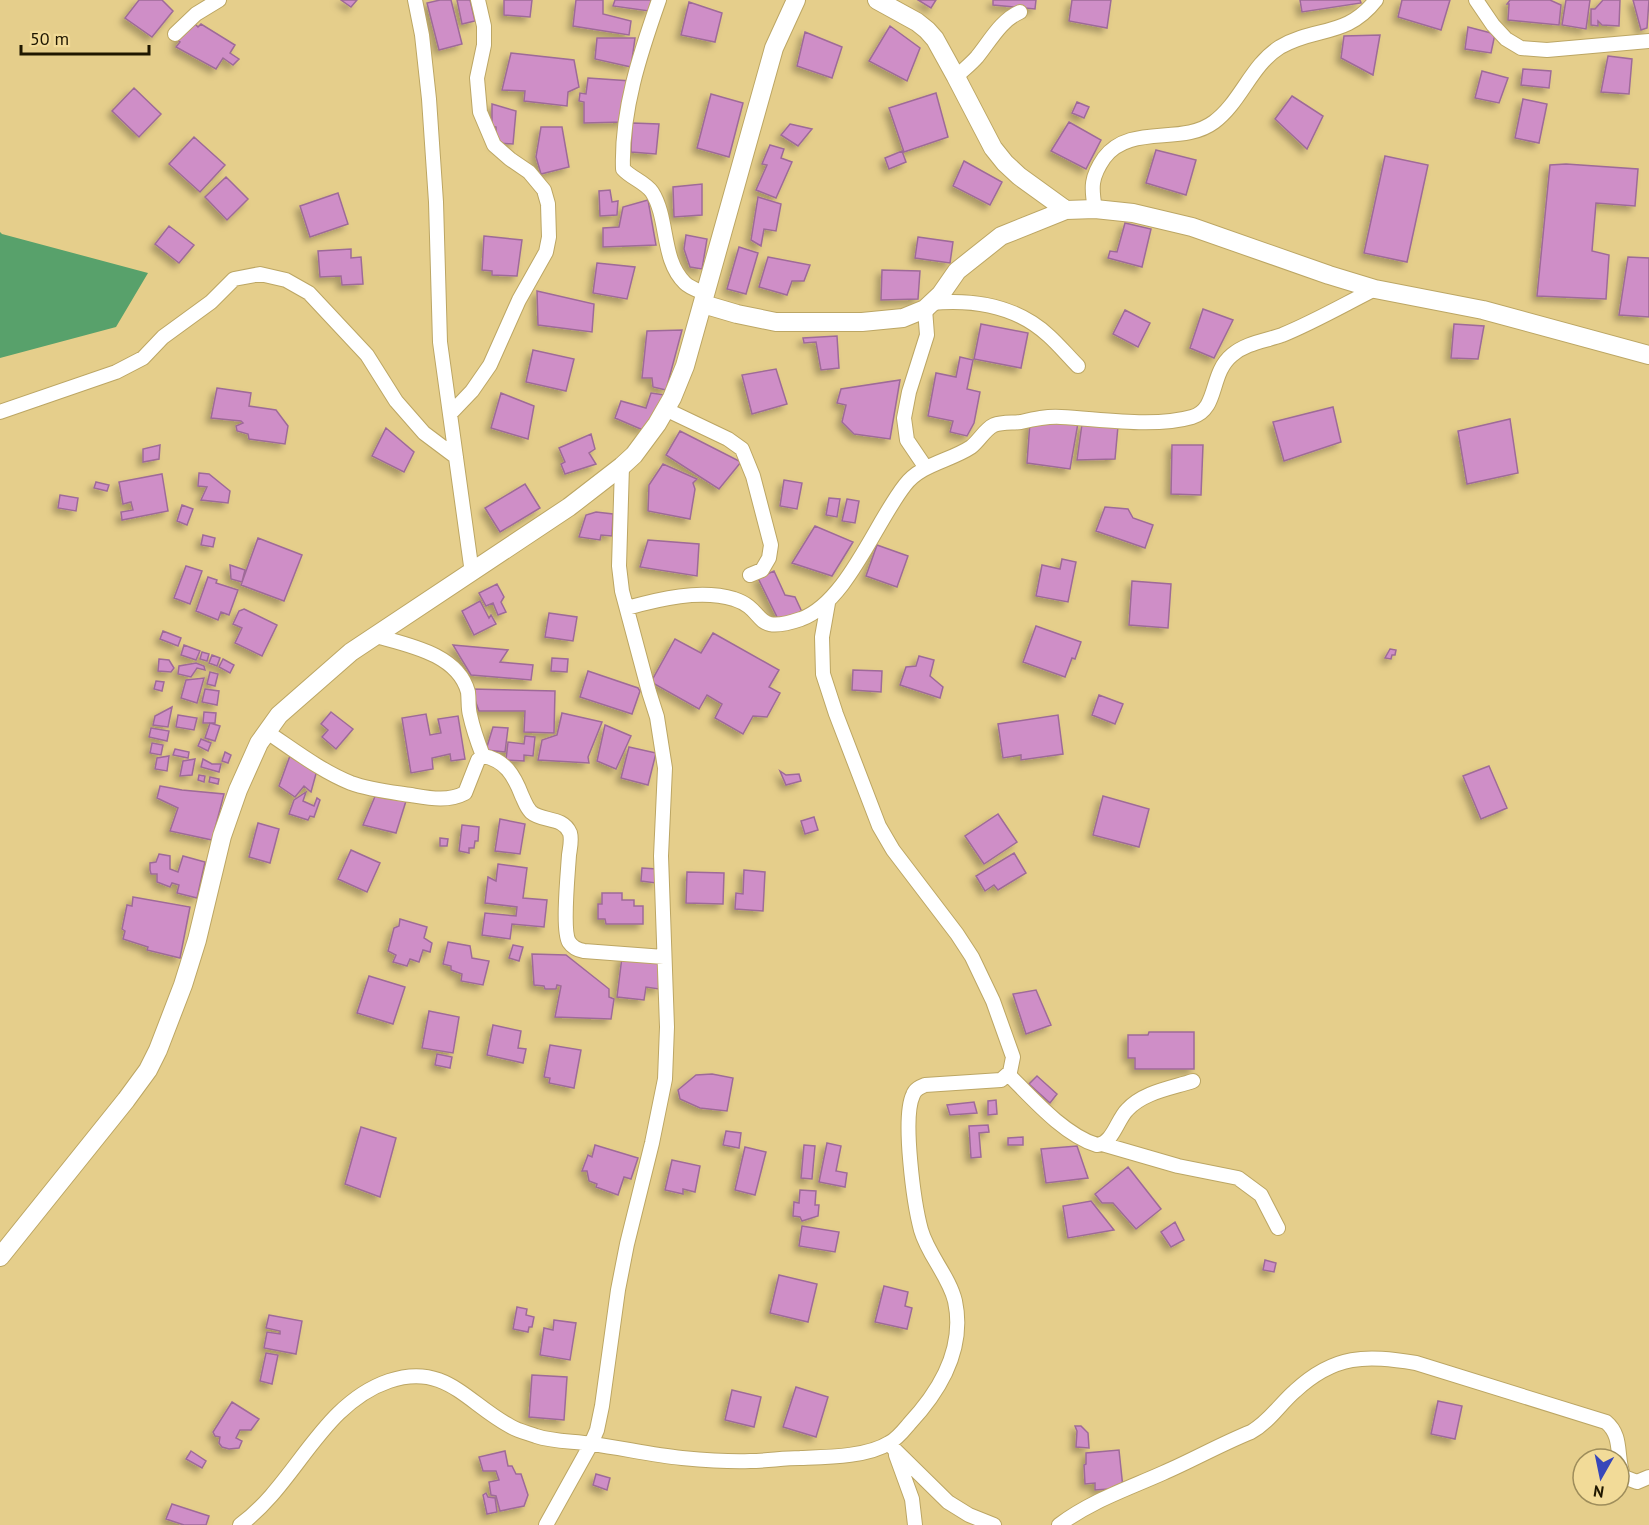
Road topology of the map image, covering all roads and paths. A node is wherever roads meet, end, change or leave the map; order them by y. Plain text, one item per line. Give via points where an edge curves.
1 (219, 0) edge
2 (415, 0) edge
3 (478, 0) edge
4 (658, 0) edge
5 (796, 0) edge
6 (877, 0) edge
7 (1376, 0) edge
8 (1476, 0) edge
9 (1020, 12) dead end
10 (176, 34) dead end
11 (1649, 41) edge
12 (956, 77) junction
13 (1095, 209) junction
14 (1066, 210) junction
15 (1376, 289) junction
16 (705, 299) junction
17 (928, 306) junction
18 (1648, 356) edge
19 (1078, 366) dead end
20 (665, 409) junction
21 (0, 412) edge
22 (450, 414) junction
23 (456, 457) junction
24 (622, 466) junction
25 (926, 468) junction
26 (472, 573) junction
27 (750, 575) dead end
28 (828, 603) junction
29 (627, 608) junction
30 (376, 636) junction
31 (267, 732) junction
32 (483, 756) junction
33 (664, 957) junction
34 (1008, 1074) junction
35 (1193, 1081) dead end
36 (1102, 1144) junction
37 (1278, 1228) dead end
38 (0, 1257) edge
39 (591, 1444) junction
40 (891, 1447) junction
41 (1649, 1477) edge
42 (240, 1525) edge
43 (546, 1525) edge
44 (915, 1525) edge
45 (994, 1525) edge
46 (1059, 1525) edge

1 - 10 street via 196,14
2 - 22 street via 429,99 440,342
3 - 22 street via 484,26 477,78 480,112 494,145 529,172 544,190 549,237 546,252 490,365
4 - 16 street via 633,82 622,144 623,169 651,191 674,267 686,284
5 - 16 main road via 774,48
6 - 12 main road via 927,30
7 - 13 street via 1357,20 1344,27 1301,37 1266,57 1215,122 1199,130 1128,140 1109,151 1096,169 1091,187
8 - 11 street via 1506,39 1521,48 1547,50
9 - 12 street via 996,32
12 - 14 main road via 993,148 1005,163
13 - 14 main road
13 - 15 main road via 1133,213 1192,227
14 - 17 main road via 1001,236 957,271
15 - 18 main road via 1483,310
15 - 25 street via 1232,355 1220,369 1210,403 1193,417 1169,421 1035,418 993,426 972,446
16 - 17 main road via 737,314 776,322 903,318
16 - 20 main road via 685,366
17 - 19 street via 964,301 1011,312 1048,335
17 - 25 street via 927,335 904,418 907,440
20 - 24 main road
20 - 27 street via 742,449 771,545 762,570
21 - 23 street via 116,372 143,358 234,279 260,274 286,280 309,293 367,355 396,401 424,434
22 - 23 street
23 - 26 street
24 - 26 main road
24 - 29 street via 619,567
25 - 28 street via 906,483
26 - 30 main road
28 - 29 street via 802,618 776,626 767,624 734,599 707,595
28 - 34 street via 822,637 823,674 836,714 879,825 893,850 957,934 989,991 1012,1051
29 - 33 street via 662,741 665,768 661,856
30 - 31 main road via 351,652 279,715
30 - 32 street via 433,654 458,672 467,691
31 - 32 street via 339,777 379,790 421,797 453,798 465,793
31 - 38 main road via 250,763 222,836 183,985 148,1070
32 - 33 street via 495,758 509,770 532,813 561,822 569,831 566,926 570,943 578,950
33 - 39 street via 664,1079 616,1301 602,1406
34 - 36 street via 1050,1116 1090,1143
34 - 40 street via 1001,1080 925,1085 912,1097 910,1156 917,1212 922,1233 954,1300 957,1322 951,1357 938,1390
35 - 36 street via 1133,1104
36 - 37 street via 1238,1178 1261,1195
39 - 40 street via 682,1458 749,1461
39 - 42 street via 541,1438 512,1428 444,1382 420,1376 393,1380 350,1403 262,1506
39 - 43 street
40 - 44 street via 912,1499
40 - 45 street via 948,1502
41 - 46 street via 1637,1482 1623,1477 1617,1437 1606,1422 1416,1363 1355,1358 1329,1366 1309,1379 1260,1427 1097,1501

